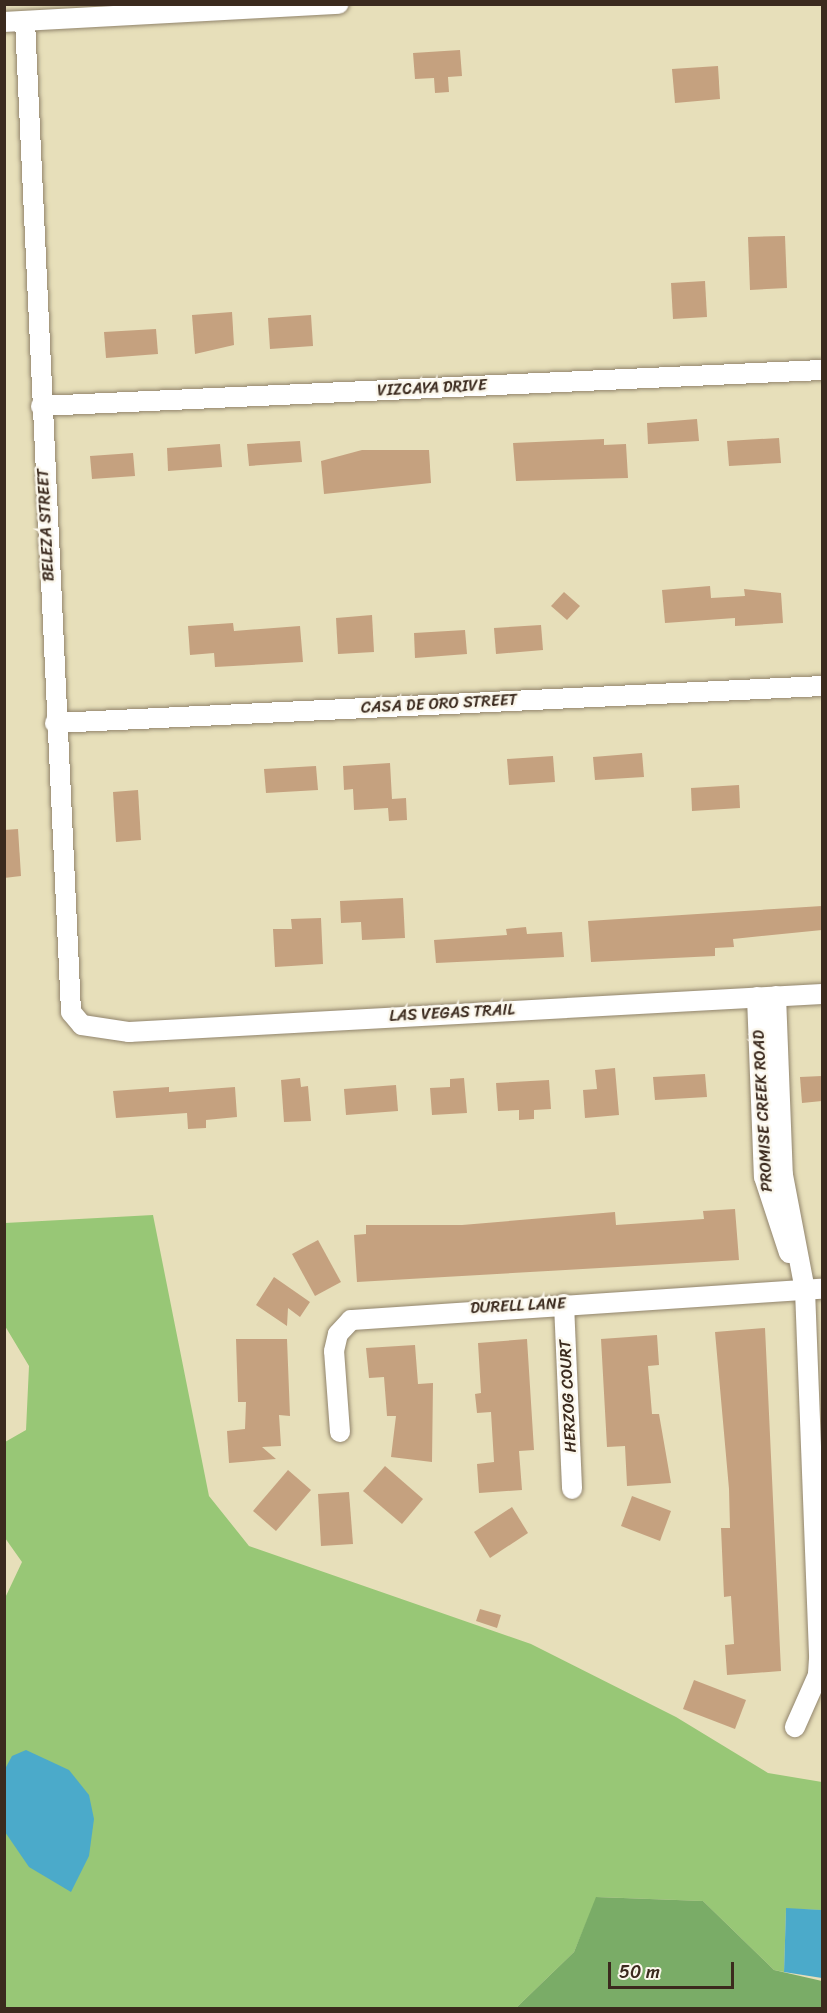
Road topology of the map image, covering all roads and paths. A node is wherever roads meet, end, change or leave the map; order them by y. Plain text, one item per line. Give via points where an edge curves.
1 (339, 4) edge
2 (57, 12) edge
3 (25, 21) junction
4 (4, 22) edge
5 (822, 370) edge
6 (41, 406) junction
7 (822, 686) edge
8 (55, 723) junction
9 (822, 993) edge
10 (766, 996) junction
11 (82, 1025) joint
12 (814, 1290) edge
13 (564, 1304) junction
14 (340, 1432) dead end
15 (572, 1489) dead end
16 (795, 1727) dead end

1 - 2 street
2 - 3 street
3 - 4 street
3 - 6 street, BELEZA STREET
5 - 6 street, VIZCAYA DRIVE
6 - 8 street, BELEZA STREET
7 - 8 street, CASA DE ORO STREET
8 - 11 street, BELEZA STREET via 67,994 71,1012
9 - 10 street, LAS VEGAS TRAIL
10 - 11 street, LAS VEGAS TRAIL via 129,1032
10 - 12 street, PROMISE CREEK ROAD via 766,1194
12 - 13 street, DURELL LANE
12 - 16 street, PROMISE CREEK ROAD via 819,1659 818,1675
13 - 14 street, DURELL LANE via 351,1320 338,1334 334,1351
13 - 15 street, HERZOG COURT

